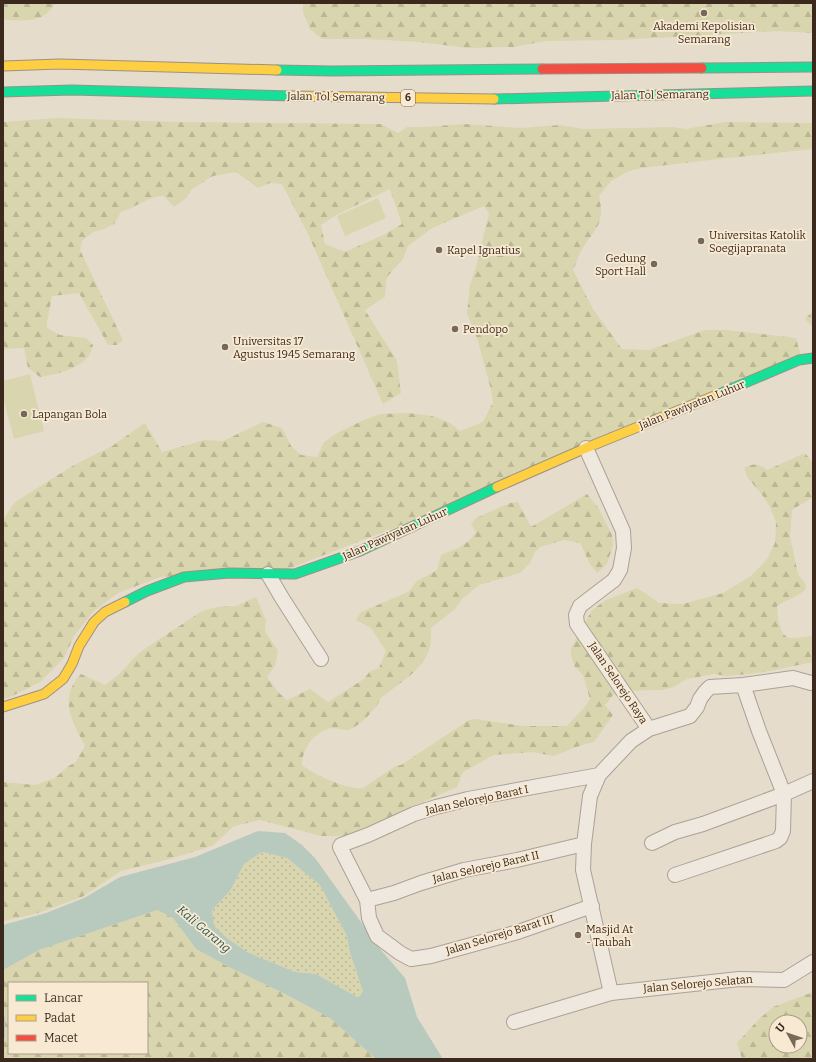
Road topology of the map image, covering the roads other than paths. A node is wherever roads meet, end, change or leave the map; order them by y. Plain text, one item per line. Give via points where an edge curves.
1 (3, 66) edge
2 (813, 67) edge
3 (813, 91) edge
4 (3, 92) edge
5 (813, 358) edge
6 (586, 448) junction
7 (268, 574) junction
8 (321, 659) dead end
9 (811, 683) dead end
10 (743, 685) junction
11 (3, 707) edge
12 (649, 729) junction
13 (599, 775) junction
14 (813, 781) edge
15 (784, 794) junction
16 (652, 843) dead end
17 (584, 844) junction
18 (340, 849) joint
19 (675, 875) dead end
20 (367, 900) junction
21 (592, 906) junction
22 (813, 962) edge
23 (611, 993) junction
24 (514, 1022) dead end

1 - 2 main road via 60,64 332,71
3 - 4 main road, Jalan Tol Semarang / 6 via 491,99 72,90
5 - 6 main road, Jalan Pawiyatan Luhur via 799,360
6 - 7 main road, Jalan Pawiyatan Luhur via 360,551 295,574
6 - 12 street, Jalan Selorejo Raya via 623,531 624,548 620,570 614,580 580,606 576,615 577,624
7 - 8 street
7 - 11 main road, Jalan Pawiyatan Luhur via 229,573 184,577 127,600 94,622 63,679 44,694
9 - 10 street via 793,678
10 - 12 street via 710,687 690,716
10 - 15 street
12 - 13 street, Jalan Selorejo Raya via 631,741
13 - 17 street, Jalan Selorejo Raya via 590,796
13 - 18 street, Jalan Selorejo Barat I via 436,807 341,845
14 - 15 street
15 - 16 street via 675,832
15 - 19 street via 783,831 776,841
17 - 20 street, Jalan Selorejo Barat II via 464,870
17 - 21 street, Jalan Selorejo Raya via 583,870
18 - 20 street, Jalan Selorejo Barat III
20 - 21 street, Jalan Selorejo Barat III via 369,918 377,936 411,959 518,932
21 - 23 street, Jalan Selorejo Raya
22 - 23 street, Jalan Selorejo Selatan via 784,980 739,979
23 - 24 street, Jalan Selorejo Selatan

